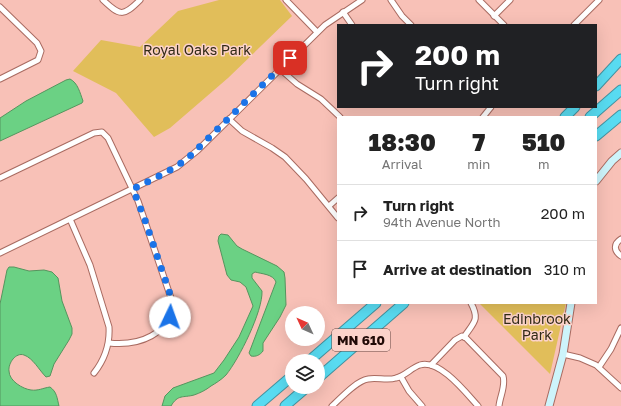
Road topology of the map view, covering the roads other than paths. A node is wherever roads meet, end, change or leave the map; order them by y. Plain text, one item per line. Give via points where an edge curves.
1 (103, 0) edge
2 (140, 0) edge
3 (286, 0) edge
4 (362, 0) edge
5 (391, 0) edge
6 (479, 0) edge
7 (510, 0) edge
8 (599, 0) edge
9 (0, 7) edge
10 (343, 12) junction
11 (494, 16) junction
12 (351, 24) edge
13 (410, 24) edge
14 (503, 24) edge
15 (575, 24) edge
16 (317, 32) junction
17 (621, 59) edge
18 (280, 69) junction
19 (0, 78) edge
20 (597, 85) edge
21 (621, 90) edge
22 (490, 108) edge
23 (574, 108) edge
24 (621, 115) edge
25 (339, 116) edge
26 (484, 116) edge
27 (567, 116) edge
28 (591, 116) edge
29 (229, 119) junction
30 (597, 135) edge
31 (621, 153) edge
32 (0, 178) edge
33 (597, 180) edge
34 (133, 189) junction
35 (337, 199) edge
36 (329, 206) junction
37 (337, 217) edge
38 (70, 219) junction
39 (621, 239) edge
40 (0, 253) edge
41 (621, 256) edge
42 (374, 304) edge
43 (403, 304) edge
44 (471, 304) edge
45 (571, 304) edge
46 (621, 328) edge
47 (464, 337) junction
48 (109, 344) junction
49 (317, 354) edge
50 (563, 354) junction
51 (431, 365) junction
52 (598, 367) junction
53 (325, 372) edge
54 (94, 373) dead end
55 (401, 377) junction
56 (285, 382) edge
57 (621, 388) edge
58 (299, 394) edge
59 (257, 406) edge
60 (285, 406) edge
61 (332, 406) edge
62 (422, 406) edge
63 (478, 406) edge
64 (499, 406) edge
65 (549, 406) edge

1 - 2 street via 115,11 124,13
3 - 16 street
4 - 10 street
5 - 13 street
6 - 11 street
7 - 11 street
8 - 15 street
9 - 19 street via 37,43 41,51 38,60
10 - 12 street
10 - 16 street
11 - 14 street
16 - 18 street
17 - 20 highway
18 - 25 street via 297,84 321,99
18 - 29 street
21 - 28 highway
22 - 26 street
23 - 27 highway
24 - 30 highway
29 - 34 street via 186,160
29 - 36 street via 242,131 285,157
31 - 33 street
32 - 34 street via 98,131 108,138
34 - 38 street
34 - 48 street via 170,294 172,309 166,323 148,338 127,344
35 - 36 street
36 - 37 street
38 - 40 street
38 - 48 street via 90,265 107,317
39 - 41 street via 615,248
42 - 49 highway, MN 610
43 - 53 highway, MN 610
44 - 47 street via 476,314
45 - 50 street
46 - 52 street via 611,349
47 - 51 street via 455,340
47 - 64 street via 503,376 504,386
48 - 54 street
50 - 52 street via 585,360
50 - 65 street
51 - 55 street via 418,366
51 - 63 street via 446,373
52 - 57 street
55 - 61 street via 362,381
55 - 62 street
56 - 59 highway
58 - 60 highway

